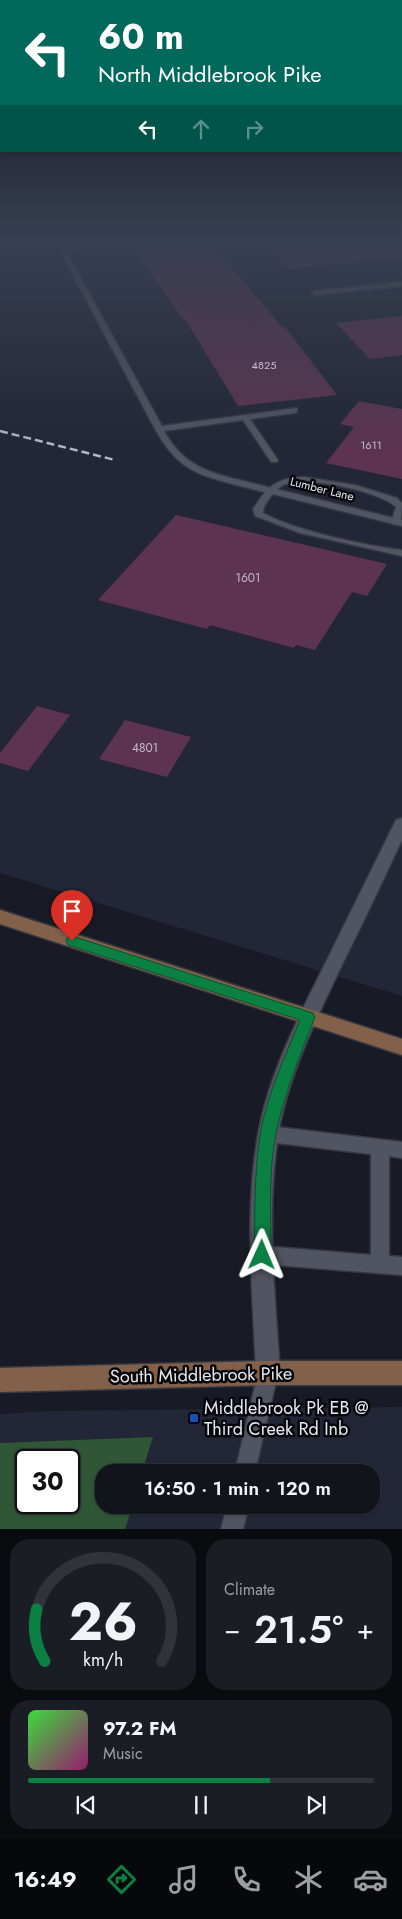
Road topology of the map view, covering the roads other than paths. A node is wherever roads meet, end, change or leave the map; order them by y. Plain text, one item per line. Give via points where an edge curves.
1 (93, 308) edge
2 (294, 410) dead end
3 (245, 417) junction
4 (158, 428) junction
5 (274, 460) dead end
6 (236, 482) joint
7 (272, 491) junction
8 (401, 504) edge
9 (399, 522) edge
10 (402, 553) edge
11 (402, 824) edge
12 (0, 918) edge
13 (308, 1017) junction
14 (402, 1047) edge
15 (268, 1134) junction
16 (380, 1148) junction
17 (402, 1150) edge
18 (262, 1255) junction
19 (380, 1264) junction
20 (402, 1266) edge
21 (268, 1373) junction
22 (402, 1373) edge
23 (0, 1380) edge
24 (247, 1464) edge
25 (236, 1514) edge
26 (232, 1529) edge

1 - 4 lane
2 - 3 lane
3 - 4 lane
3 - 5 lane
4 - 6 lane via 165,442 184,464 211,476
6 - 7 street, Lumber Lane
7 - 8 lane via 281,483 315,481 388,496
7 - 9 street, Lumber Lane
7 - 10 lane via 258,509 262,518
8 - 9 lane
11 - 13 street
12 - 13 main road
13 - 14 main road
13 - 15 street via 281,1085
15 - 16 lane
15 - 18 street via 263,1175
16 - 17 lane
16 - 19 lane via 386,1199
18 - 19 lane
18 - 21 street
19 - 20 lane
21 - 22 main road, South Middlebrook Pike
21 - 23 main road, South Middlebrook Pike
21 - 24 lane
25 - 26 lane

